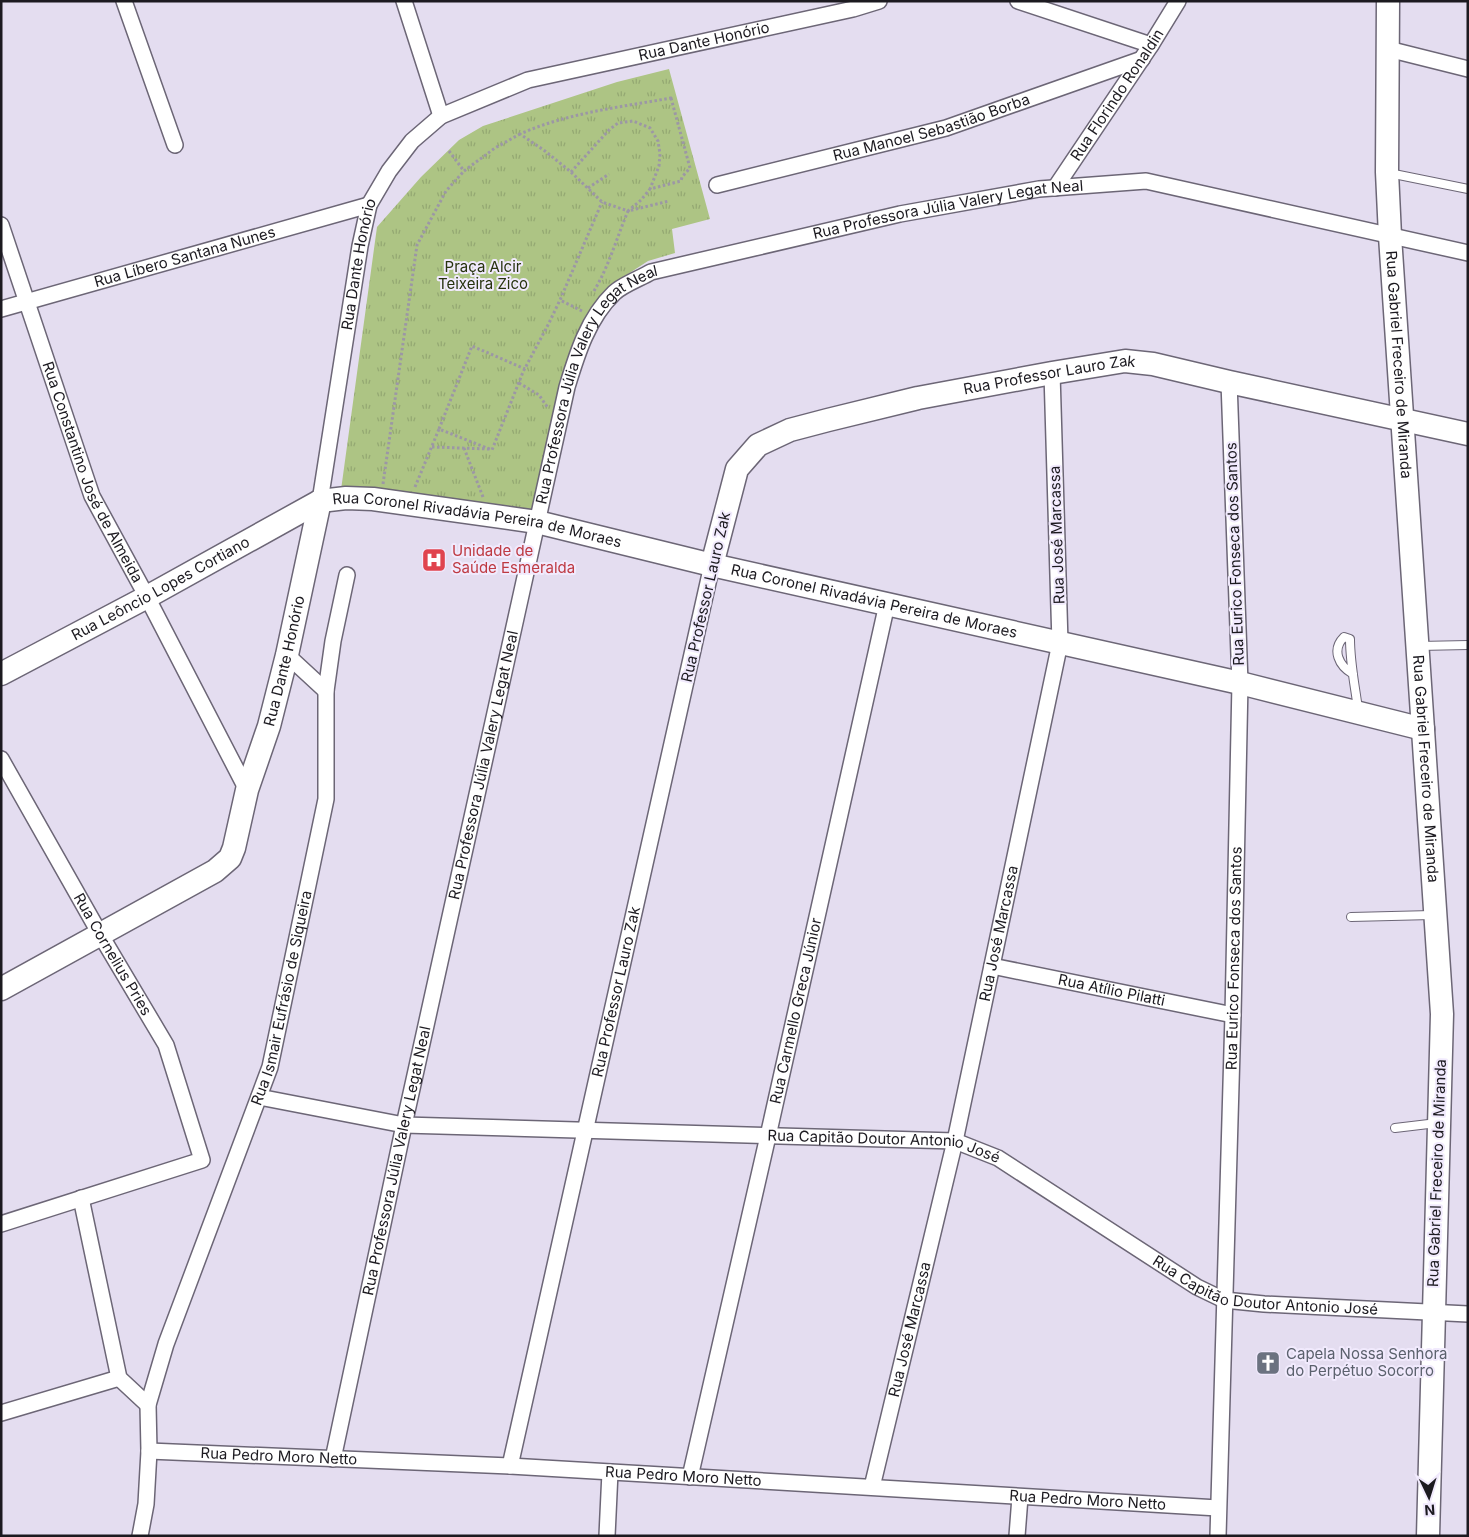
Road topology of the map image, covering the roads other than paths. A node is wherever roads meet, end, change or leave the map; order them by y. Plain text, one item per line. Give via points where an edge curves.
1 (124, 1) edge
2 (404, 1) edge
3 (879, 1) edge
4 (1018, 1) edge
5 (1178, 1) edge
6 (1388, 1) edge
7 (1151, 45) junction
8 (1388, 49) junction
9 (1142, 59) junction
10 (1468, 69) edge
11 (441, 116) junction
12 (175, 145) dead end
13 (1387, 172) junction
14 (717, 185) dead end
15 (1055, 188) junction
16 (1468, 189) edge
17 (368, 205) junction
18 (1, 226) edge
19 (1390, 236) junction
20 (1468, 253) edge
21 (27, 302) junction
22 (1, 309) edge
23 (1052, 373) junction
24 (1229, 382) junction
25 (1402, 420) junction
26 (1468, 434) edge
27 (320, 501) junction
28 (538, 522) junction
29 (712, 565) junction
30 (347, 575) dead end
31 (146, 597) junction
32 (886, 604) junction
33 (1060, 643) junction
34 (1468, 645) edge
35 (1417, 646) junction
36 (291, 658) junction
37 (1, 674) edge
38 (1353, 674) dead end
39 (1240, 683) junction
40 (326, 691) junction
41 (1359, 713) junction
42 (1423, 729) junction
43 (1, 759) edge
44 (246, 790) junction
45 (1434, 915) junction
46 (1351, 917) dead end
47 (100, 934) junction
48 (992, 966) junction
49 (1, 989) edge
50 (1233, 1015) junction
51 (259, 1097) junction
52 (1439, 1123) junction
53 (404, 1125) junction
54 (1395, 1128) dead end
55 (586, 1130) junction
56 (768, 1136) junction
57 (955, 1142) junction
58 (81, 1198) junction
59 (3, 1218) edge
60 (1224, 1300) junction
61 (1434, 1312) junction
62 (1468, 1314) edge
63 (120, 1378) junction
64 (148, 1405) junction
65 (1, 1413) edge
66 (149, 1451) junction
67 (333, 1460) junction
68 (510, 1466) junction
69 (610, 1472) junction
70 (690, 1477) junction
71 (872, 1487) junction
72 (1020, 1496) junction
73 (1218, 1508) junction
74 (140, 1536) edge
75 (607, 1536) edge
76 (1017, 1536) edge
77 (1218, 1536) edge
78 (1428, 1536) edge

1 - 12 street
2 - 11 street
3 - 11 street, Rua Dante Honório via 528,80
4 - 7 street
5 - 7 street, Rua Florindo Ronaldin
6 - 8 street, Rua Gabriel Freceiro de Miranda
7 - 9 street, Rua Florindo Ronaldin
8 - 10 street
8 - 13 street, Rua Gabriel Freceiro de Miranda
9 - 14 street, Rua Manoel Sebastião Borba via 946,128
9 - 15 street, Rua Florindo Ronaldin
11 - 17 street, Rua Dante Honório via 412,141
13 - 16 lane
13 - 19 street, Rua Gabriel Freceiro de Miranda
15 - 19 street, Rua Professora Júlia Valery Legat Neal via 1146,182
15 - 28 street, Rua Professora Júlia Valery Legat Neal via 900,214 651,272 614,292 593,319 578,351 567,387
17 - 21 street, Rua Líbero Santana Nunes
17 - 27 street, Rua Dante Honório
18 - 21 street, Rua Constantino José de Almeida
19 - 20 street, Rua Professora Júlia Valery Legat Neal
19 - 25 street, Rua Gabriel Freceiro de Miranda
21 - 22 street, Rua Líbero Santana Nunes
21 - 31 street, Rua Constantino José de Almeida via 92,496
23 - 24 street, Rua Professor Lauro Zak via 1125,361 1154,364
23 - 29 street, Rua Professor Lauro Zak via 918,398 828,420 790,430 758,445 737,469
23 - 33 street, Rua José Marcassa
24 - 25 street, Rua Professor Lauro Zak
24 - 39 street, Rua Eurico Fonseca dos Santos
25 - 26 street, Rua Professor Lauro Zak
25 - 35 street, Rua Gabriel Freceiro de Miranda
27 - 28 street, Rua Coronel Rivadávia Pereira de Moraes via 373,498
27 - 31 street, Rua Leôncio Lopes Cortiano
27 - 36 street, Rua Dante Honório
28 - 29 street, Rua Coronel Rivadávia Pereira de Moraes
28 - 53 street, Rua Professora Júlia Valery Legat Neal
29 - 32 street, Rua Coronel Rivadávia Pereira de Moraes
29 - 55 street, Rua Professor Lauro Zak
30 - 40 street, Rua Ismair Eufrásio de Siqueira
31 - 37 street, Rua Leôncio Lopes Cortiano
31 - 44 street, Rua Constantino José de Almeida
32 - 33 street, Rua Coronel Rivadávia Pereira de Moraes
32 - 56 street, Rua Carmello Greca Júnior
33 - 39 street, Rua Coronel Rivadávia Pereira de Moraes
33 - 48 street, Rua José Marcassa
34 - 35 lane
35 - 42 street, Rua Gabriel Freceiro de Miranda
36 - 40 street
36 - 44 street, Rua Dante Honório
38 - 41 lane
39 - 41 street, Rua Coronel Rivadávia Pereira de Moraes
39 - 50 street, Rua Eurico Fonseca dos Santos
40 - 51 street, Rua Ismair Eufrásio de Siqueira via 326,799 270,1067
41 - 42 street, Rua Coronel Rivadávia Pereira de Moraes
42 - 45 street, Rua Gabriel Freceiro de Miranda
43 - 47 street, Rua Cornelius Pries
44 - 47 street, Rua Dante Honório via 230,858 215,871
45 - 46 lane
45 - 52 street, Rua Gabriel Freceiro de Miranda via 1442,1014
47 - 49 street, Rua Dante Honório
47 - 58 street, Rua Cornelius Pries via 166,1045 202,1160
48 - 50 street, Rua Atílio Pilatti
48 - 57 street, Rua José Marcassa
50 - 60 street, Rua Eurico Fonseca dos Santos
51 - 53 street, Rua Capitão Doutor Antonio José
51 - 64 street, Rua Ismair Eufrásio de Siqueira via 166,1344
52 - 54 lane
52 - 61 street, Rua Gabriel Freceiro de Miranda
53 - 55 street, Rua Capitão Doutor Antonio José
53 - 67 street, Rua Professora Júlia Valery Legat Neal
55 - 56 street, Rua Capitão Doutor Antonio José
55 - 68 street, Rua Professor Lauro Zak
56 - 57 street, Rua Capitão Doutor Antonio José
56 - 70 street, Rua Carmello Greca Júnior
57 - 60 street, Rua Capitão Doutor Antonio José via 998,1158 1196,1287
57 - 71 street, Rua José Marcassa
58 - 59 street
58 - 63 street
60 - 61 street, Rua Capitão Doutor Antonio José
60 - 73 street, Rua Eurico Fonseca dos Santos
61 - 62 street, Rua Capitão Doutor Antonio José
61 - 78 street, Rua Gabriel Freceiro de Miranda
63 - 64 street
63 - 65 street
64 - 66 street, Rua Ismair Eufrásio de Siqueira
66 - 67 street, Rua Pedro Moro Netto
66 - 74 street, Rua Ismair Eufrásio de Siqueira via 146,1504
67 - 68 street, Rua Pedro Moro Netto
68 - 69 street, Rua Pedro Moro Netto
69 - 70 street, Rua Pedro Moro Netto
69 - 75 street
70 - 71 street, Rua Pedro Moro Netto
71 - 72 street, Rua Pedro Moro Netto
72 - 73 street, Rua Pedro Moro Netto
72 - 76 street
73 - 77 street, Rua Eurico Fonseca dos Santos

